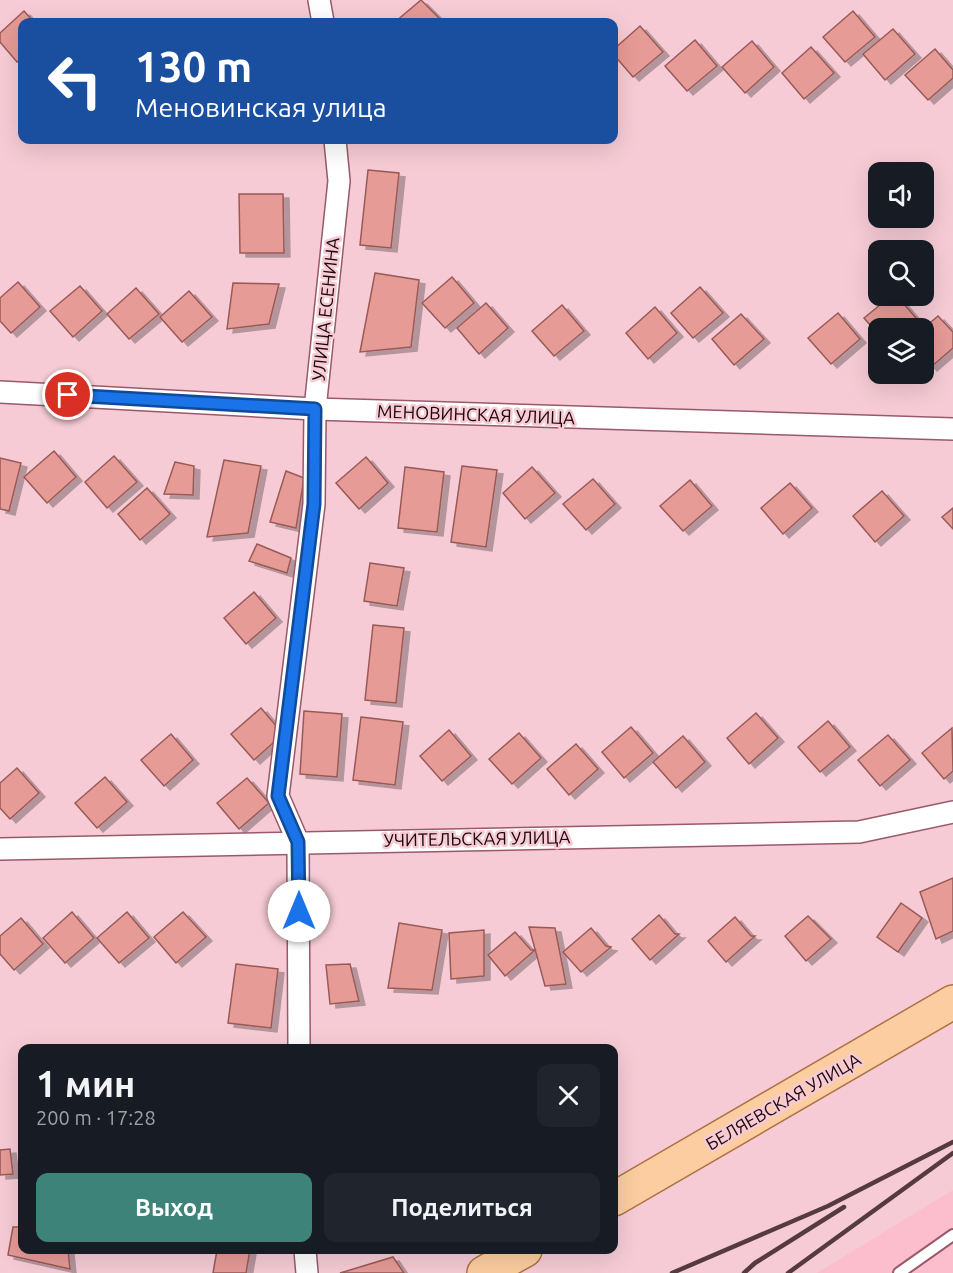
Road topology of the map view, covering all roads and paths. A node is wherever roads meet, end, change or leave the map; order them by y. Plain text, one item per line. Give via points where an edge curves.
1 (319, 0) edge
2 (322, 18) edge
3 (335, 144) edge
4 (0, 392) edge
5 (315, 409) junction
6 (953, 429) edge
7 (953, 812) edge
8 (298, 842) junction
9 (0, 849) edge
10 (953, 1002) edge
11 (299, 1044) edge
12 (618, 1197) edge
13 (953, 1235) edge
14 (305, 1254) edge
15 (518, 1254) edge
16 (307, 1273) edge
17 (484, 1273) edge
18 (899, 1273) edge

1 - 2 street
3 - 5 street, УЛИЦА ЕСЕНИНА via 339,180
4 - 5 street, МЕНОВИНСКАЯ УЛИЦА
5 - 6 street, МЕНОВИНСКАЯ УЛИЦА
5 - 8 street, УЛИЦА ЕСЕНИНА via 314,504 278,796
7 - 8 street, УЧИТЕЛЬСКАЯ УЛИЦА via 859,832
8 - 9 street, УЧИТЕЛЬСКАЯ УЛИЦА
8 - 11 street, УЛИЦА ЕСЕНИНА
10 - 12 main road, БЕЛЯЕВСКАЯ УЛИЦА
13 - 18 lane
14 - 16 street
15 - 17 main road

